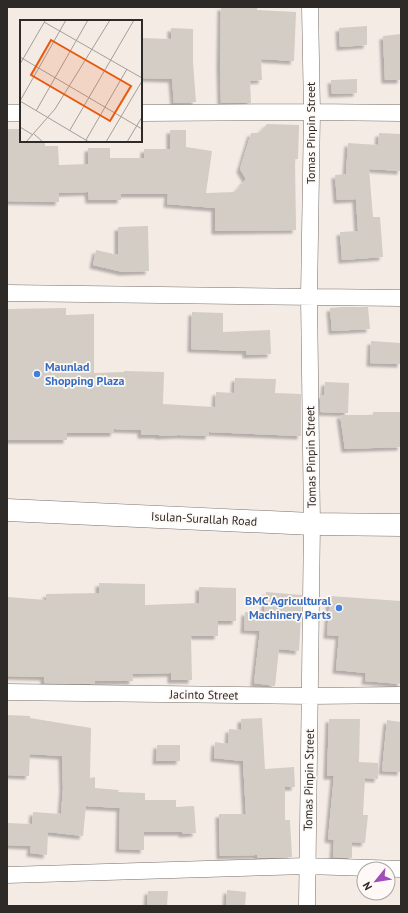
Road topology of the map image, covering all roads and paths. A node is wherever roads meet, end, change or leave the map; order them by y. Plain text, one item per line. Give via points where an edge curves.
1 (310, 7) edge
2 (312, 112) junction
3 (7, 113) edge
4 (20, 113) edge
5 (142, 113) edge
6 (401, 113) edge
7 (7, 294) edge
8 (309, 297) junction
9 (401, 298) edge
10 (7, 510) edge
11 (312, 524) junction
12 (401, 525) edge
13 (7, 692) edge
14 (311, 696) junction
15 (401, 696) edge
16 (307, 866) junction
17 (401, 869) edge
18 (7, 875) edge
19 (307, 906) edge

1 - 2 street, Tomas Pinpin Street
2 - 5 street
2 - 6 street
2 - 8 street, Tomas Pinpin Street
3 - 4 street
7 - 8 street
8 - 9 street
8 - 11 street, Tomas Pinpin Street
10 - 11 highway, Isulan-Surallah Road
11 - 12 highway, Isulan-Surallah Road
11 - 14 street, Tomas Pinpin Street
13 - 14 street, Jacinto Street
14 - 15 street, Jacinto Street
14 - 16 street, Tomas Pinpin Street
16 - 17 street
16 - 18 street
16 - 19 street, Tomas Pinpin Street

